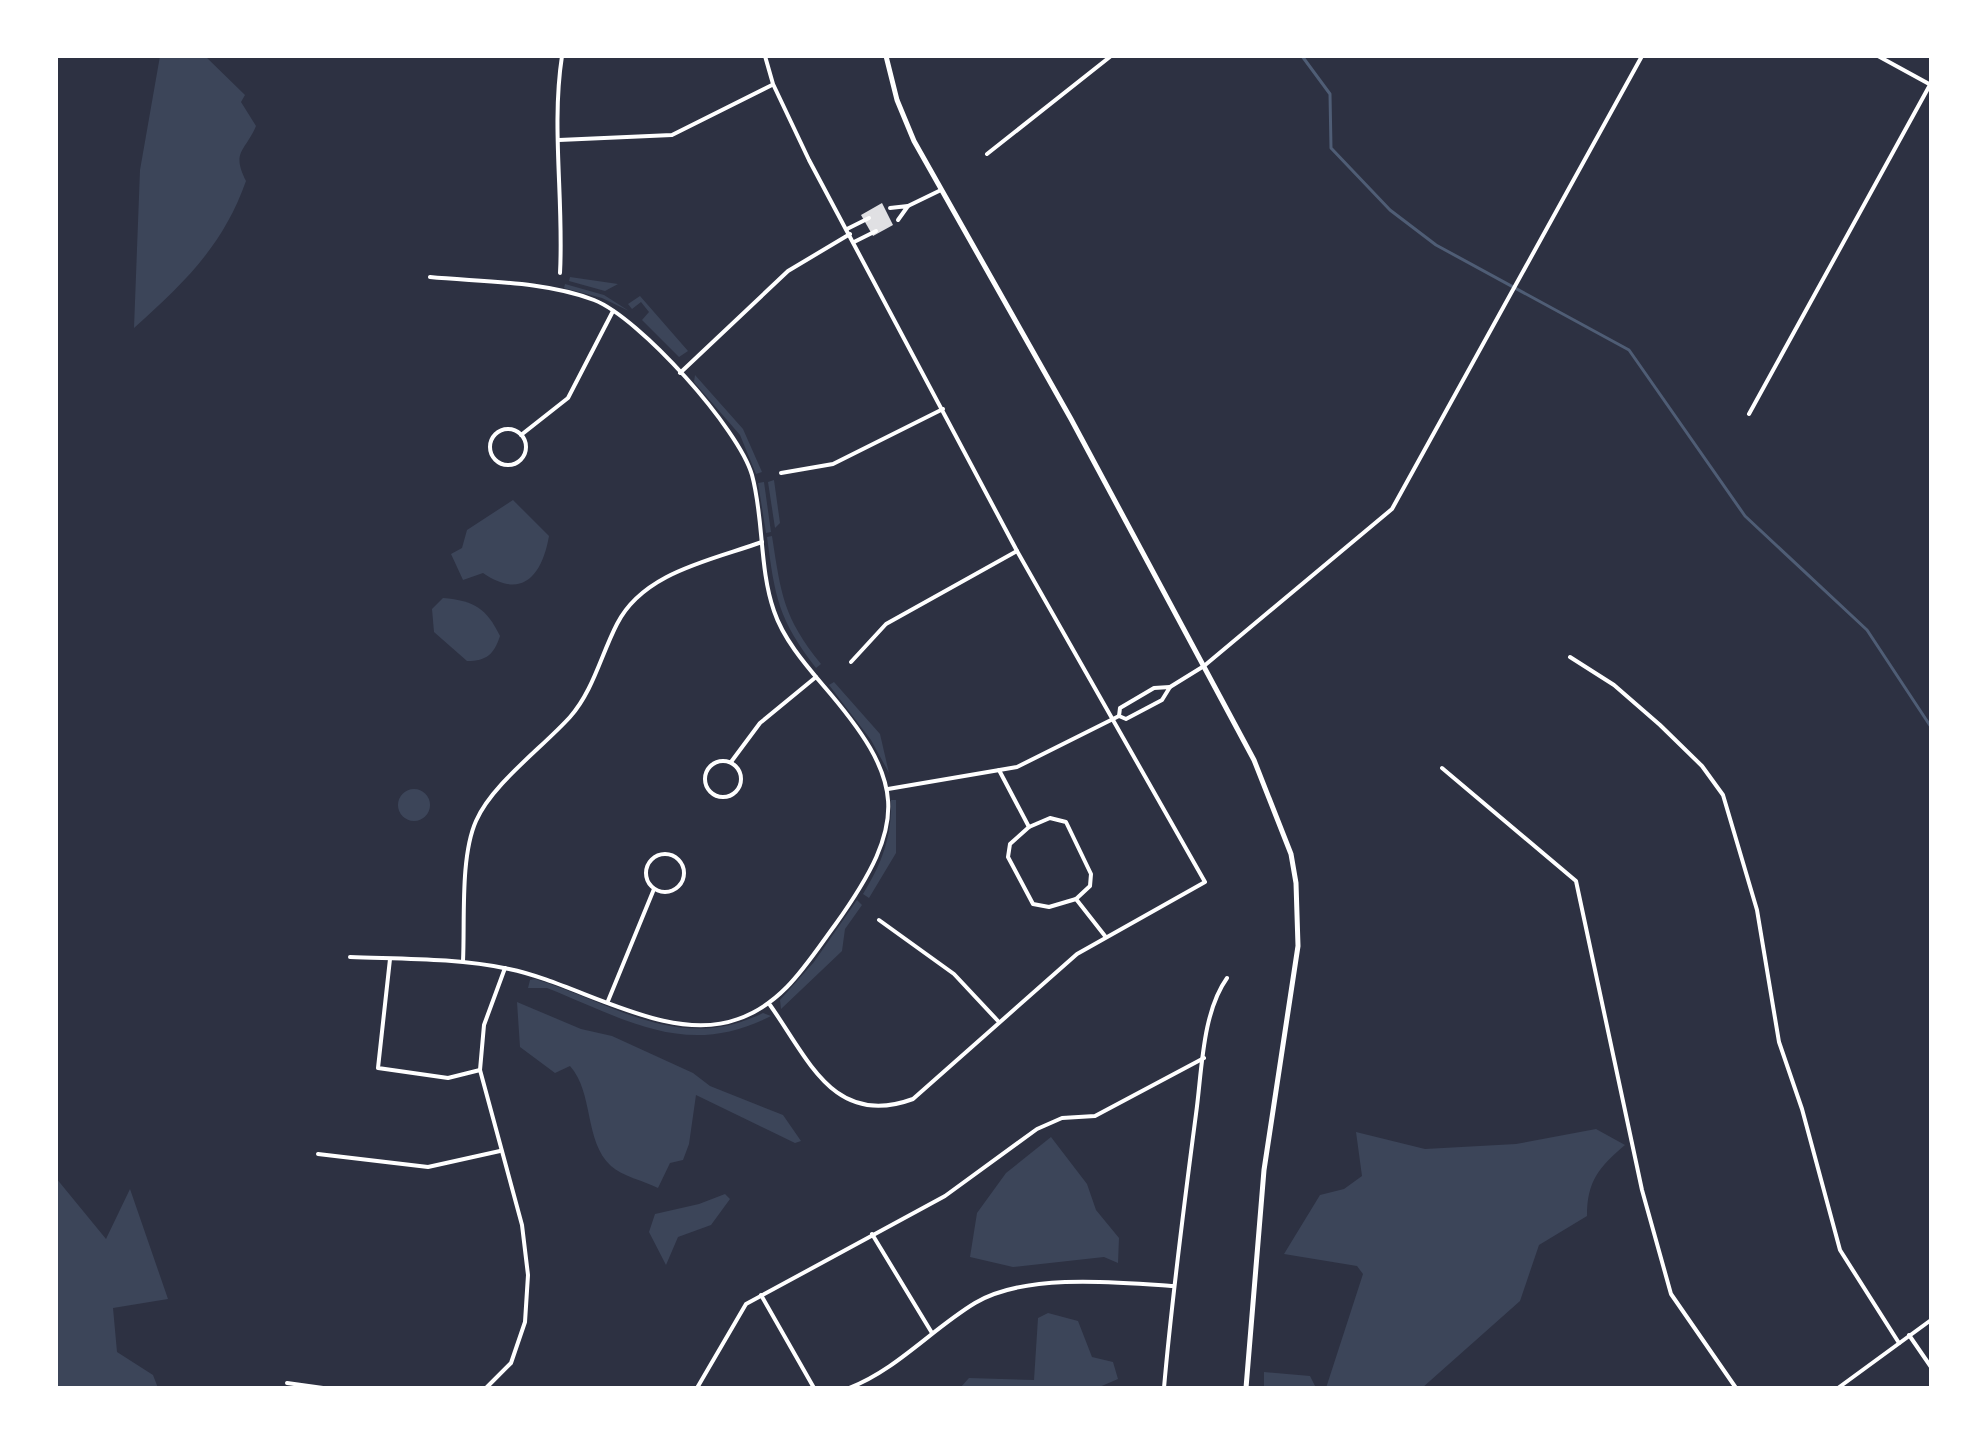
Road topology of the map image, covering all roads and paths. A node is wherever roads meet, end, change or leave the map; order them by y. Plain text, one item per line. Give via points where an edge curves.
1 (562, 56) edge
2 (765, 56) edge
3 (886, 56) edge
4 (1111, 56) edge
5 (1642, 56) edge
6 (1878, 56) edge
7 (773, 84) junction
8 (1931, 84) edge
9 (559, 140) junction
10 (987, 154) dead end
11 (941, 190) junction
12 (908, 206) junction
13 (890, 208) dead end
14 (869, 218) dead end
15 (898, 220) dead end
16 (849, 231) junction
17 (876, 231) dead end
18 (854, 242) junction
19 (560, 273) dead end
20 (430, 277) dead end
21 (613, 311) junction
22 (680, 373) junction
23 (943, 409) junction
24 (1749, 414) dead end
25 (521, 435) junction
26 (781, 473) dead end
27 (762, 541) junction
28 (1017, 551) junction
29 (1570, 657) dead end
30 (851, 662) dead end
31 (1204, 666) junction
32 (816, 677) junction
33 (1170, 687) junction
34 (1116, 717) junction
35 (731, 762) junction
36 (1442, 768) dead end
37 (999, 770) junction
38 (888, 789) junction
39 (1029, 827) junction
40 (654, 889) junction
41 (1076, 899) junction
42 (879, 920) dead end
43 (1105, 936) junction
44 (350, 957) dead end
45 (390, 959) junction
46 (463, 961) junction
47 (505, 968) junction
48 (1227, 978) dead end
49 (608, 1001) junction
50 (770, 1005) junction
51 (998, 1021) junction
52 (1204, 1058) junction
53 (480, 1070) junction
54 (500, 1151) junction
55 (318, 1154) dead end
56 (872, 1234) junction
57 (1173, 1286) junction
58 (761, 1295) junction
59 (1931, 1320) edge
60 (932, 1333) junction
61 (1909, 1335) junction
62 (1899, 1343) junction
63 (1931, 1367) edge
64 (287, 1383) dead end
65 (323, 1388) edge
66 (486, 1388) edge
67 (697, 1388) edge
68 (814, 1388) edge
69 (849, 1388) edge
70 (1164, 1388) edge
71 (1246, 1388) edge
72 (1736, 1388) edge
73 (1838, 1388) edge

1 - 9 street
2 - 7 street
3 - 11 street via 897,100
4 - 10 street
5 - 31 street via 1392,509
6 - 8 street
7 - 9 street via 672,135
7 - 16 street
8 - 24 street
9 - 19 street
11 - 12 street
11 - 31 street
12 - 13 street
12 - 15 street
14 - 16 street
16 - 18 street
16 - 22 street via 788,271
17 - 18 street
18 - 23 street
20 - 21 street via 560,291
21 - 22 street
21 - 25 street via 568,398
22 - 27 street via 744,451
23 - 26 street via 833,464
23 - 28 street
25 - 25 street via 526,449 521,460 504,465 495,459 490,449 497,433 508,429
27 - 32 street via 774,612
27 - 46 street via 659,580 637,598 618,621 590,688 572,714 483,809 469,847
28 - 30 street via 886,624
28 - 34 street
29 - 62 street via 1614,685 1660,725 1723,795 1757,910 1779,1042 1840,1250
31 - 33 street
31 - 71 street via 1275,806 1296,883 1298,946 1264,1170
32 - 35 street via 760,723
32 - 38 street via 862,735
33 - 34 street via 1154,688 1120,708
33 - 34 street via 1162,700 1126,719
34 - 37 street via 1044,756
34 - 43 street via 1205,882
35 - 35 street via 741,783 734,793 717,797 707,789 705,772 719,761
36 - 72 street via 1576,881 1642,1190 1671,1294
37 - 38 street
37 - 39 street
38 - 50 street via 884,845 873,870 801,971
39 - 41 street via 1050,818 1066,822 1091,874 1090,886
39 - 41 street via 1010,844 1008,857 1033,904 1049,907
40 - 40 street via 647,880 649,862 665,854 677,859 683,870 681,883 671,891
40 - 49 street
41 - 43 street
42 - 51 street via 954,974
43 - 51 street
44 - 45 street
45 - 46 street
45 - 53 street via 378,1068 448,1078
46 - 47 street
47 - 49 street
47 - 53 street via 484,1025
48 - 52 street via 1216,993
49 - 50 street via 674,1025 709,1026
50 - 51 street via 838,1097 870,1108 913,1099
52 - 56 street via 1095,1116 1062,1118 1037,1129 945,1196
52 - 57 street
53 - 54 street
54 - 55 street via 428,1167
54 - 66 street via 522,1225 528,1275 525,1322 511,1363
56 - 58 street
56 - 60 street
57 - 60 street via 1082,1280 1012,1290 978,1301
57 - 70 street
58 - 67 street via 736,1317
58 - 68 street
59 - 61 street
60 - 69 street via 870,1380
61 - 62 street
61 - 63 street
62 - 73 street
64 - 65 street

